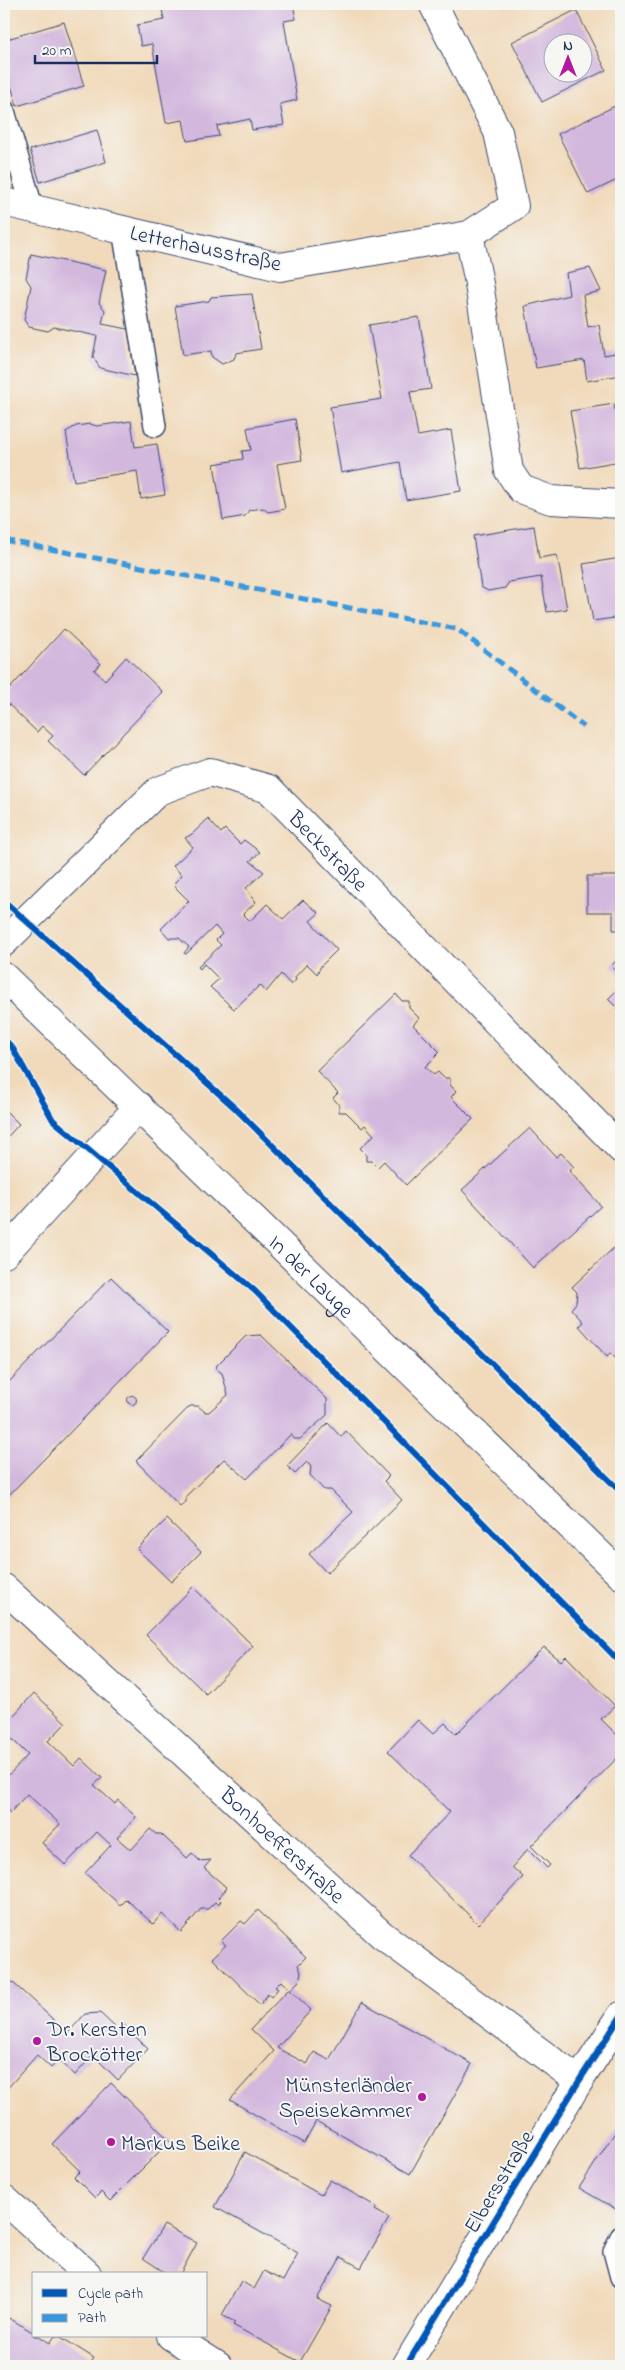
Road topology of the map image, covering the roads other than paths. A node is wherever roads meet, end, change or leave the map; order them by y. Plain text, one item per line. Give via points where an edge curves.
1 (433, 4) edge
2 (4, 111) edge
3 (4, 202) edge
4 (32, 207) junction
5 (123, 229) junction
6 (469, 235) junction
7 (155, 426) dead end
8 (621, 504) edge
9 (4, 942) edge
10 (4, 977) edge
11 (139, 1106) junction
12 (621, 1149) edge
13 (4, 1254) edge
14 (621, 1575) edge
15 (4, 1588) edge
16 (621, 2016) edge
17 (579, 2081) junction
18 (4, 2199) edge
19 (621, 2237) edge
20 (85, 2272) edge
21 (621, 2277) edge
22 (174, 2338) edge
23 (218, 2366) edge
24 (406, 2366) edge

1 - 6 street, Letterhausstraße via 498,132 514,206
2 - 4 lane
3 - 4 street, Letterhausstraße
4 - 5 street, Letterhausstraße
5 - 6 street, Letterhausstraße via 280,267
5 - 7 lane
6 - 8 street via 509,471 521,489 551,500
9 - 12 street, Beckstraße via 158,791 210,772 269,789
10 - 11 street, In der Lauge
11 - 13 street
11 - 14 street, In der Lauge
15 - 17 street, Bonhoefferstraße via 382,1935
16 - 17 street, Elbersstraße
17 - 24 street, Elbersstraße
18 - 20 street
19 - 21 lane via 614,2251
22 - 23 street

